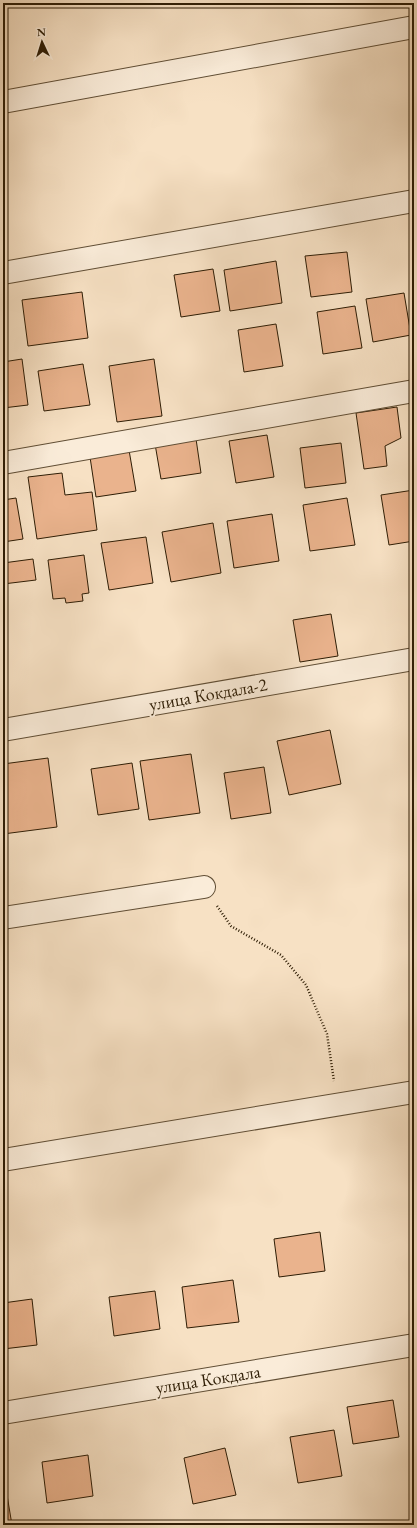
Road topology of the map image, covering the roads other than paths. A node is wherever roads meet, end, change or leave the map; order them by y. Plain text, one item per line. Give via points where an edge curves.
1 (414, 27) edge
2 (3, 102) edge
3 (414, 200) edge
4 (3, 273) edge
5 (414, 391) edge
6 (3, 463) edge
7 (414, 659) edge
8 (3, 730) edge
9 (204, 887) road end
10 (3, 918) edge
11 (414, 1092) edge
12 (3, 1160) edge
13 (414, 1345) edge
14 (3, 1413) edge

1 - 2 street
3 - 4 street
5 - 6 street
7 - 8 street, улица Кокдала-2
9 - 10 street
11 - 12 street
13 - 14 street, улица Кокдала

